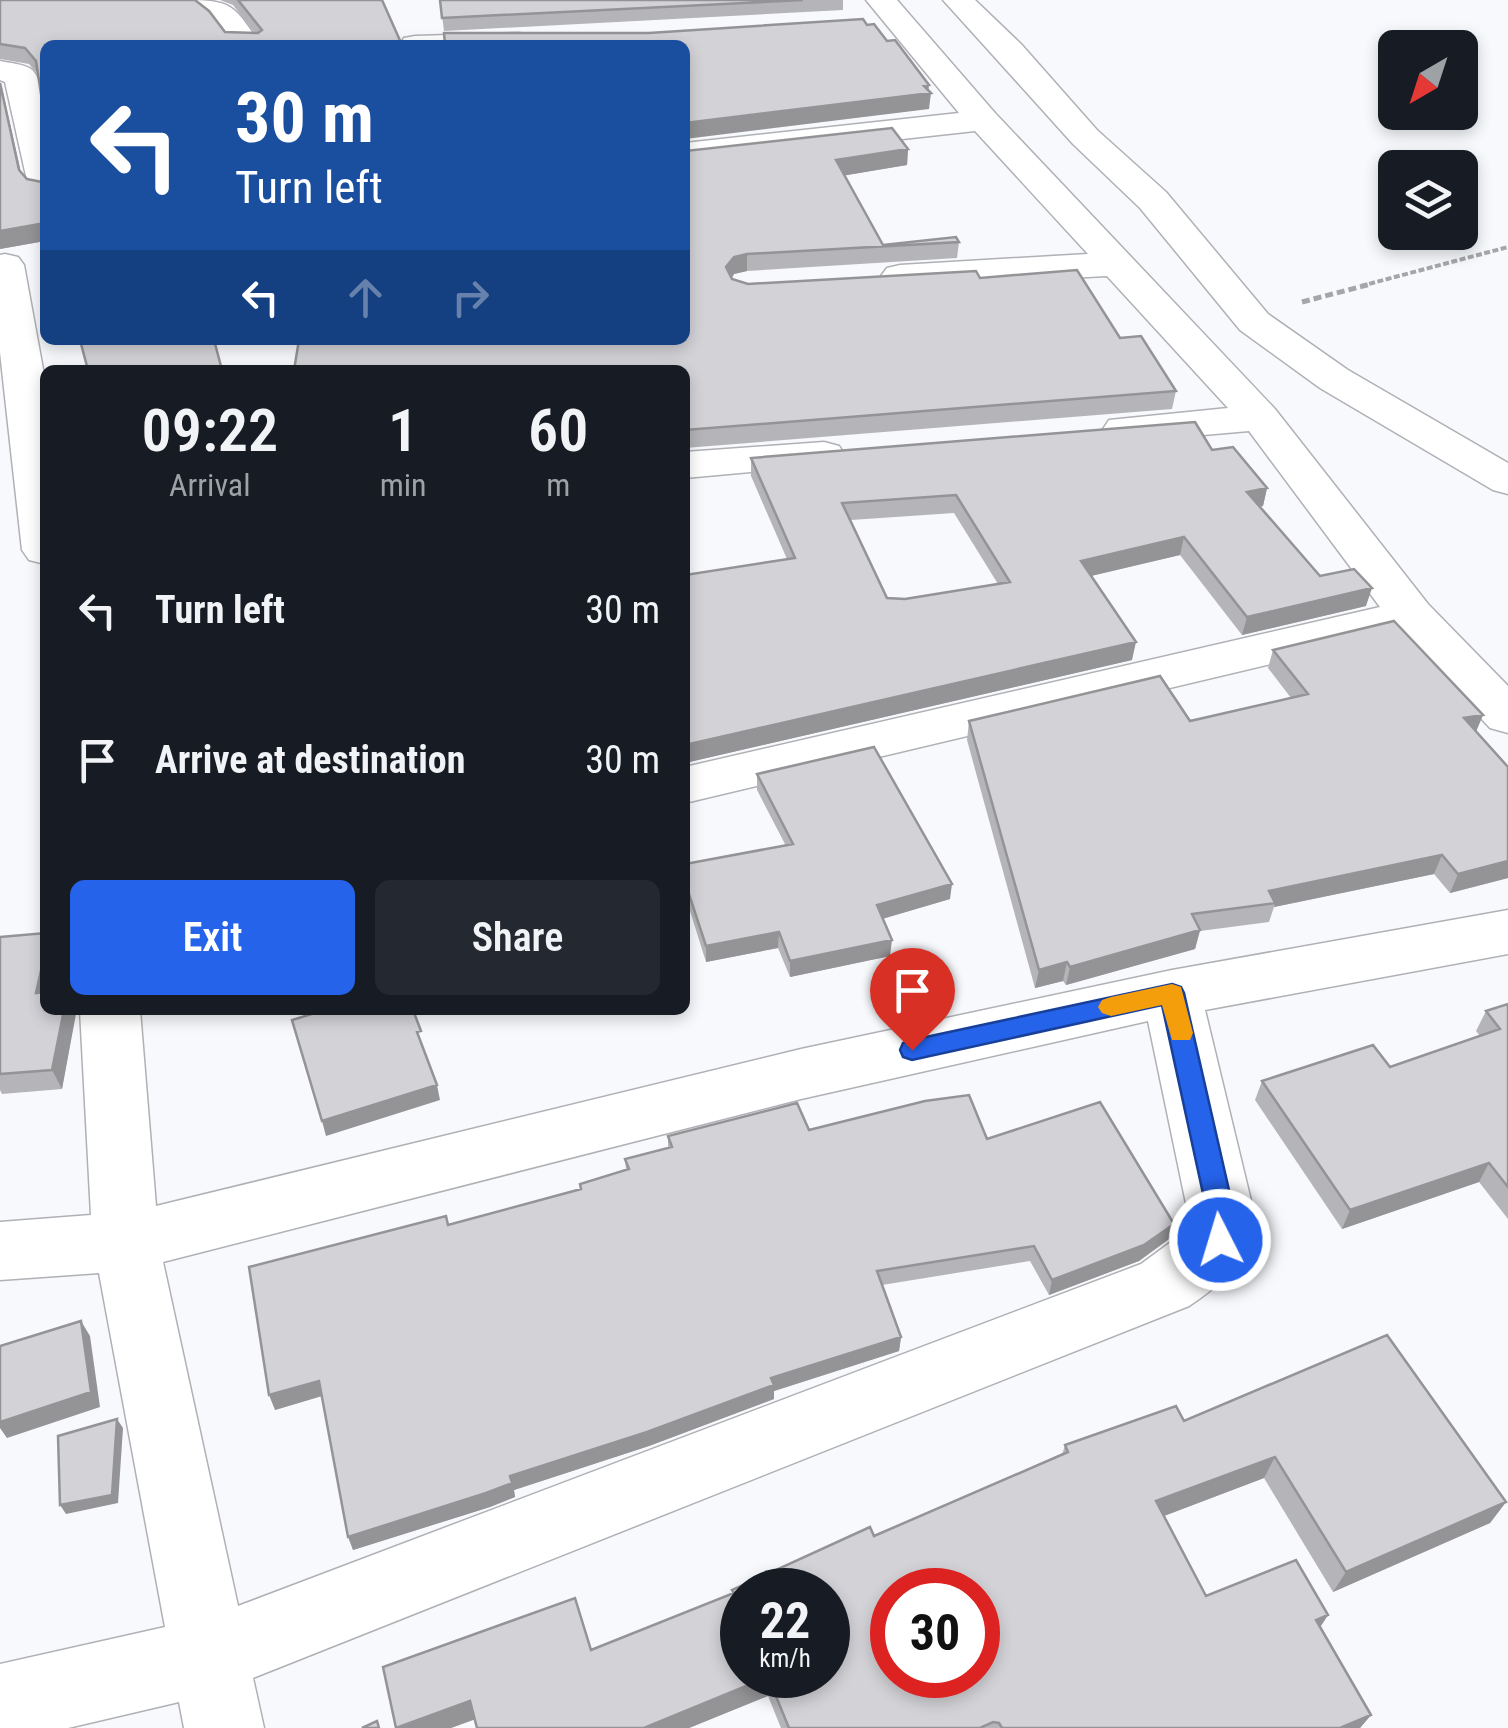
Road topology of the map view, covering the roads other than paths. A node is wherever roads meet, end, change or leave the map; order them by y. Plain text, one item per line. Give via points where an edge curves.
1 (200, 0) edge
2 (958, 0) edge
3 (878, 14) edge
4 (242, 40) edge
5 (0, 70) edge
6 (982, 120) junction
7 (14, 121) edge
8 (690, 151) edge
9 (40, 175) edge
10 (16, 263) edge
11 (1116, 264) junction
12 (866, 278) edge
13 (15, 408) edge
14 (1260, 418) junction
15 (1086, 432) edge
16 (872, 450) edge
17 (690, 465) edge
18 (1508, 481) edge
19 (40, 526) edge
20 (1412, 615) junction
21 (1508, 716) edge
22 (690, 784) edge
23 (1508, 932) edge
24 (1172, 993) junction
25 (110, 1015) edge
26 (126, 1242) junction
27 (0, 1251) edge
28 (218, 1692) edge
29 (0, 1704) edge

1 - 4 street via 226,17
2 - 18 street via 1153,200 1240,308 1334,379
3 - 6 street
5 - 7 street via 25,83
6 - 8 street
6 - 11 street
7 - 9 street
10 - 13 street
11 - 12 street
11 - 14 street
13 - 19 street
14 - 15 street
14 - 20 street
16 - 17 street
20 - 21 street
20 - 22 street
23 - 24 street
24 - 26 street via 801,1074
24 - 28 street via 1220,1212 1220,1240 1205,1259 1165,1285
25 - 26 street
26 - 27 street
26 - 28 street
28 - 29 street

